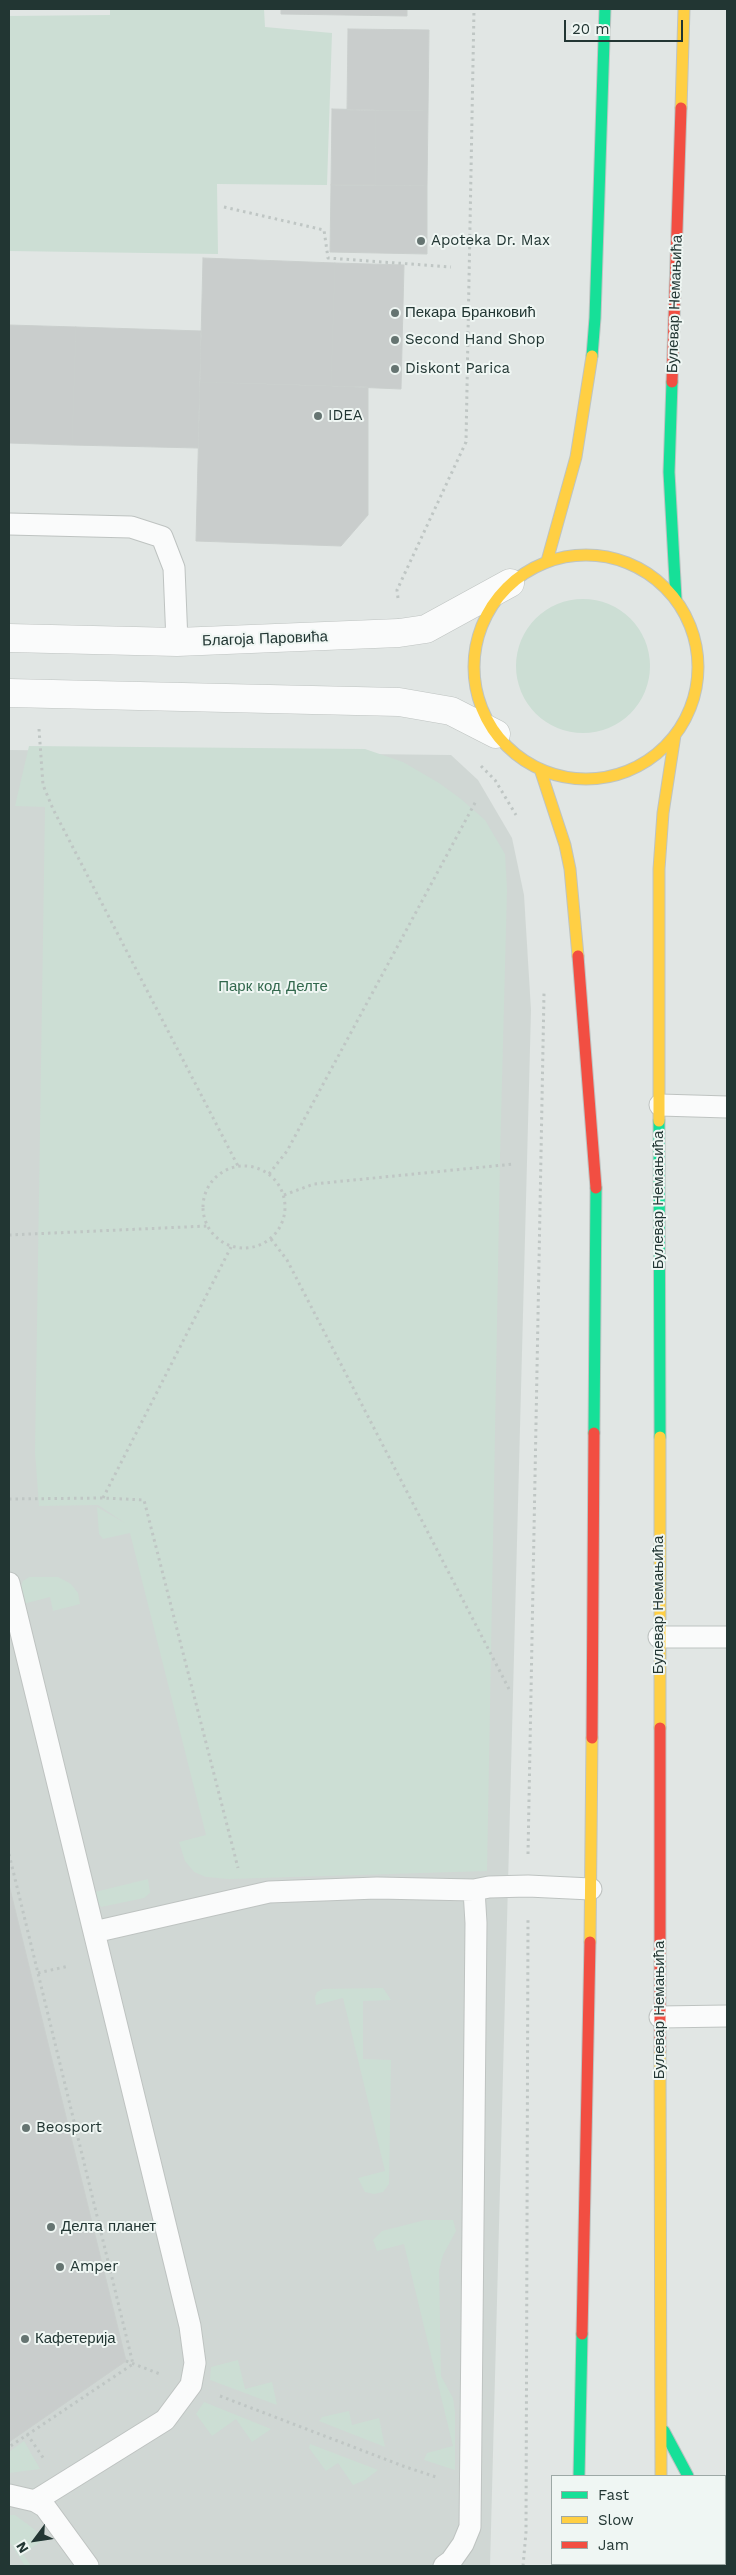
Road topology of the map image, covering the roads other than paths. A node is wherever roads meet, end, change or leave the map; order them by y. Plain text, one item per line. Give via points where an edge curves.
1 (605, 9) edge
2 (684, 9) edge
3 (9, 524) edge
4 (547, 561) junction
5 (510, 583) junction
6 (676, 599) junction
7 (9, 638) edge
8 (176, 642) junction
9 (9, 693) edge
10 (496, 734) junction
11 (675, 735) junction
12 (540, 769) junction
13 (660, 1105) junction
14 (727, 1106) edge
15 (9, 1583) edge
16 (660, 1637) junction
17 (727, 1637) edge
18 (591, 1889) junction
19 (474, 1890) junction
20 (94, 1932) junction
21 (727, 2016) edge
22 (660, 2017) junction
23 (660, 2422) junction
24 (579, 2475) edge
25 (661, 2475) edge
26 (687, 2475) edge
27 (9, 2495) edge
28 (35, 2500) junction
29 (88, 2566) edge
30 (444, 2566) edge

1 - 4 street via 590,383 576,457
2 - 6 street, Булевар Немањића via 669,472
3 - 8 lane via 131,527 162,537 174,568
4 - 5 street
4 - 6 street via 575,554 603,555 631,564 656,579
5 - 8 street, Благоја Паровића via 426,629 399,633
5 - 10 street via 490,609 477,640 474,664 480,705
6 - 11 street via 696,643 698,667 696,691 688,714
7 - 8 street, Благоја Паровића
9 - 10 street via 399,702 451,711
10 - 12 street via 516,754
11 - 12 street via 654,756 628,771 606,777 569,778
11 - 13 street, Булевар Немањића via 663,813 659,869
12 - 18 street via 570,869 596,1167
13 - 14 lane
13 - 16 street, Булевар Немањића
15 - 20 lane
16 - 17 lane
16 - 22 street, Булевар Немањића
18 - 19 lane via 528,1886
18 - 24 street
19 - 20 lane via 377,1888 269,1892
19 - 30 lane via 470,2527 452,2561
20 - 28 lane via 190,2326 195,2363 191,2386 165,2420
21 - 22 lane
22 - 23 street, Булевар Немањића
23 - 25 street, Булевар Немањића
23 - 26 street
27 - 28 lane
28 - 29 lane via 45,2507

